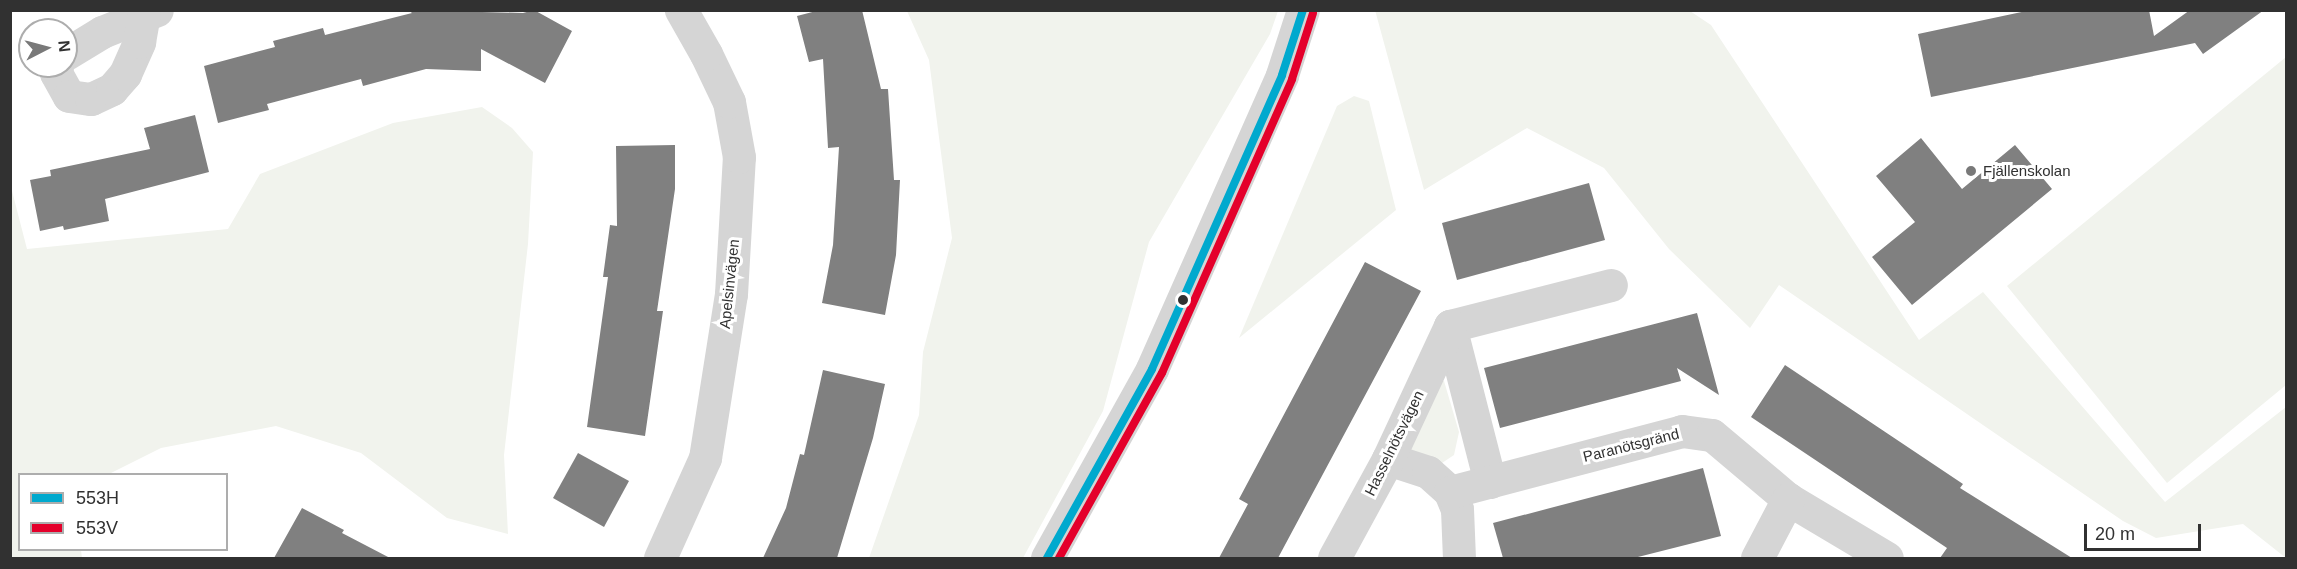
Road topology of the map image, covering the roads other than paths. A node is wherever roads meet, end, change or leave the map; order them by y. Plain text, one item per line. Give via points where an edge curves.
1 (681, 10) edge
2 (1303, 10) edge
3 (150, 13) edge
4 (78, 47) edge
5 (59, 78) edge
6 (1611, 285) dead end
7 (1450, 326) junction
8 (1388, 459) junction
9 (1490, 482) junction
10 (1450, 492) junction
11 (1788, 499) junction
12 (660, 558) edge
13 (1047, 558) edge
14 (1334, 558) edge
15 (1459, 558) edge
16 (1757, 558) edge
17 (1887, 558) edge

1 - 12 street, Apelsinvägen via 729,102 739,157 731,294 705,458
2 - 13 street via 1282,75 1152,369
3 - 4 street via 102,32
3 - 5 street via 125,74 112,89 91,99 69,96
6 - 7 street
7 - 8 street, Hasselnötsvägen
7 - 9 street
8 - 10 street via 1428,472
8 - 14 street, Hasselnötsvägen
9 - 10 street, Paranötsgränd
9 - 11 street, Paranötsgränd via 1682,431 1712,435
10 - 15 street via 1457,508
11 - 16 street
11 - 17 street, Paranötsgränd

